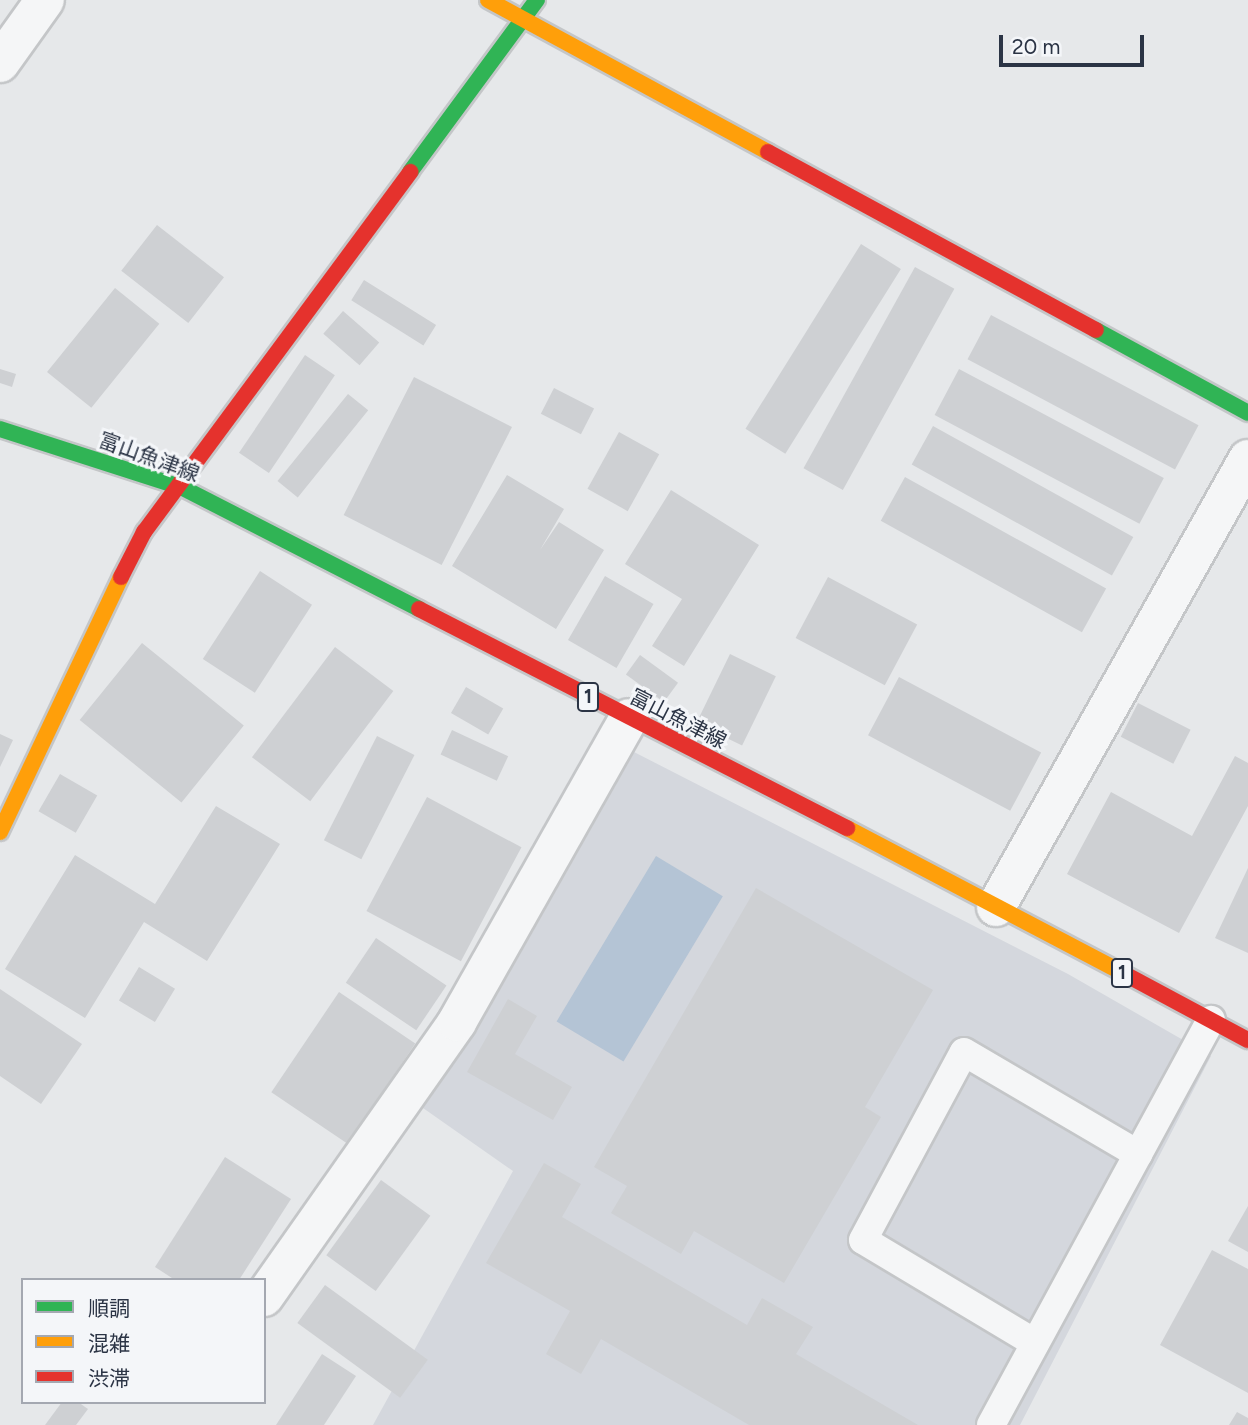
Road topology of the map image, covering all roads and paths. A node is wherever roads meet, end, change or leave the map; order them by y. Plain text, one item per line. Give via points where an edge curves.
1 (45, 0) edge
2 (488, 0) edge
3 (537, 0) edge
4 (524, 17) junction
5 (0, 63) edge
6 (1248, 413) edge
7 (0, 429) edge
8 (1248, 459) edge
9 (181, 487) junction
10 (629, 718) junction
11 (0, 832) edge
12 (996, 907) junction
13 (1211, 1020) junction
14 (1248, 1040) edge
15 (1138, 1154) junction
16 (266, 1294) edge
17 (1035, 1343) junction
18 (991, 1425) edge

1 - 5 street
2 - 4 street
3 - 4 street
4 - 6 street
4 - 9 street
7 - 9 street, 富山魚津線 / 1
8 - 12 street
9 - 10 street, 富山魚津線 / 1
9 - 11 street via 144,532 85,646
10 - 12 street, 富山魚津線 / 1
10 - 16 street via 457,1021
12 - 13 street, 富山魚津線 / 1
13 - 14 street, 富山魚津線 / 1
13 - 15 lane
15 - 17 lane
15 - 17 lane via 964,1052 863,1240
17 - 18 lane

